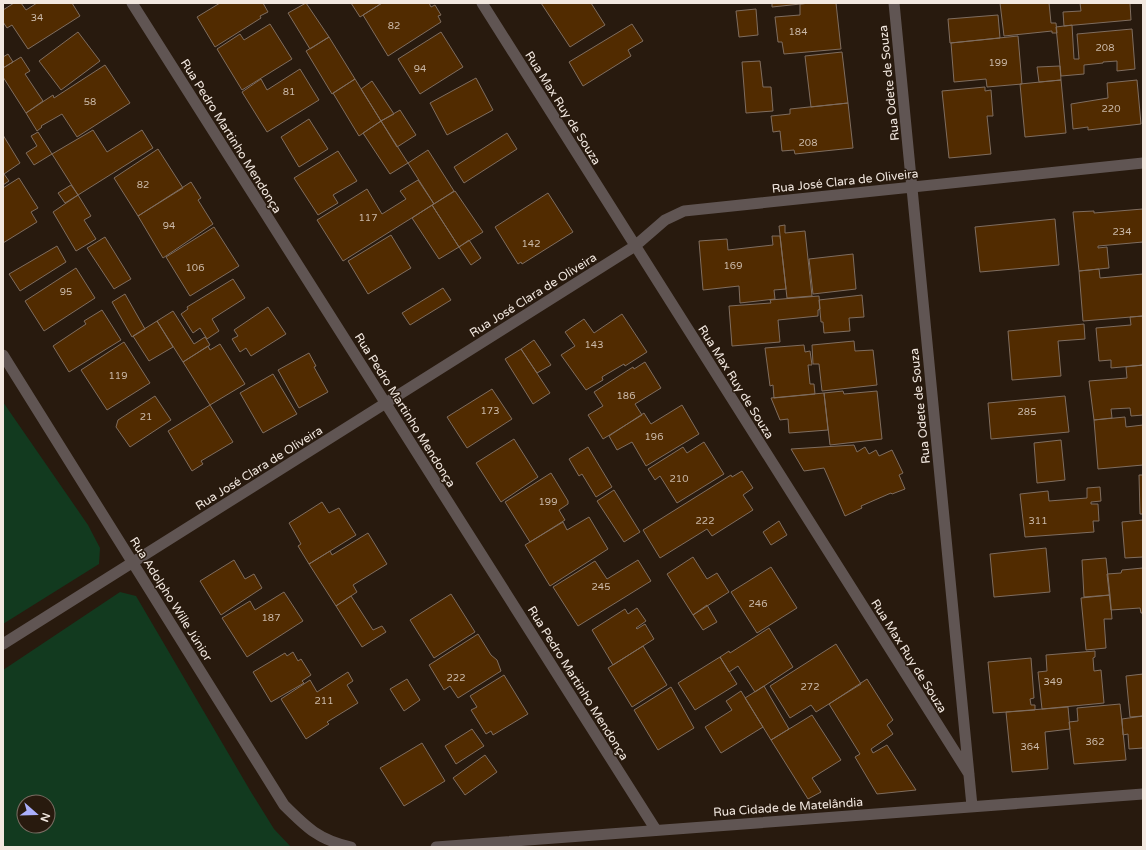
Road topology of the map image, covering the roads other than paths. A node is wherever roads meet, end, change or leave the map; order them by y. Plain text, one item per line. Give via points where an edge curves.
1 (132, 3) edge
2 (482, 3) edge
3 (894, 3) edge
4 (1143, 163) edge
5 (912, 187) junction
6 (635, 246) junction
7 (3, 355) edge
8 (385, 403) junction
9 (132, 562) junction
10 (3, 644) edge
11 (969, 774) junction
12 (1143, 794) edge
13 (972, 806) junction
14 (656, 830) junction
15 (351, 847) edge
16 (436, 847) edge

1 - 8 street, Rua Pedro Martinho Mendonça
2 - 6 street, Rua Max Ruy de Souza
3 - 5 street, Rua Odete de Souza
4 - 5 street, Rua José Clara de Oliveira
5 - 6 street, Rua José Clara de Oliveira via 684,211 666,220
5 - 11 street, Rua Odete de Souza
6 - 8 street, Rua José Clara de Oliveira
6 - 11 street, Rua Max Ruy de Souza
7 - 9 street, Rua Adolpho Wille Júnior
8 - 9 street, Rua José Clara de Oliveira
8 - 14 street, Rua Pedro Martinho Mendonça
9 - 10 street, Rua José Clara de Oliveira
9 - 15 street, Rua Adolpho Wille Júnior via 284,804 307,828 332,843
11 - 13 street, Rua Odete de Souza
12 - 13 street, Rua Cidade de Matelândia
13 - 14 street, Rua Cidade de Matelândia
14 - 16 street, Rua Cidade de Matelândia

